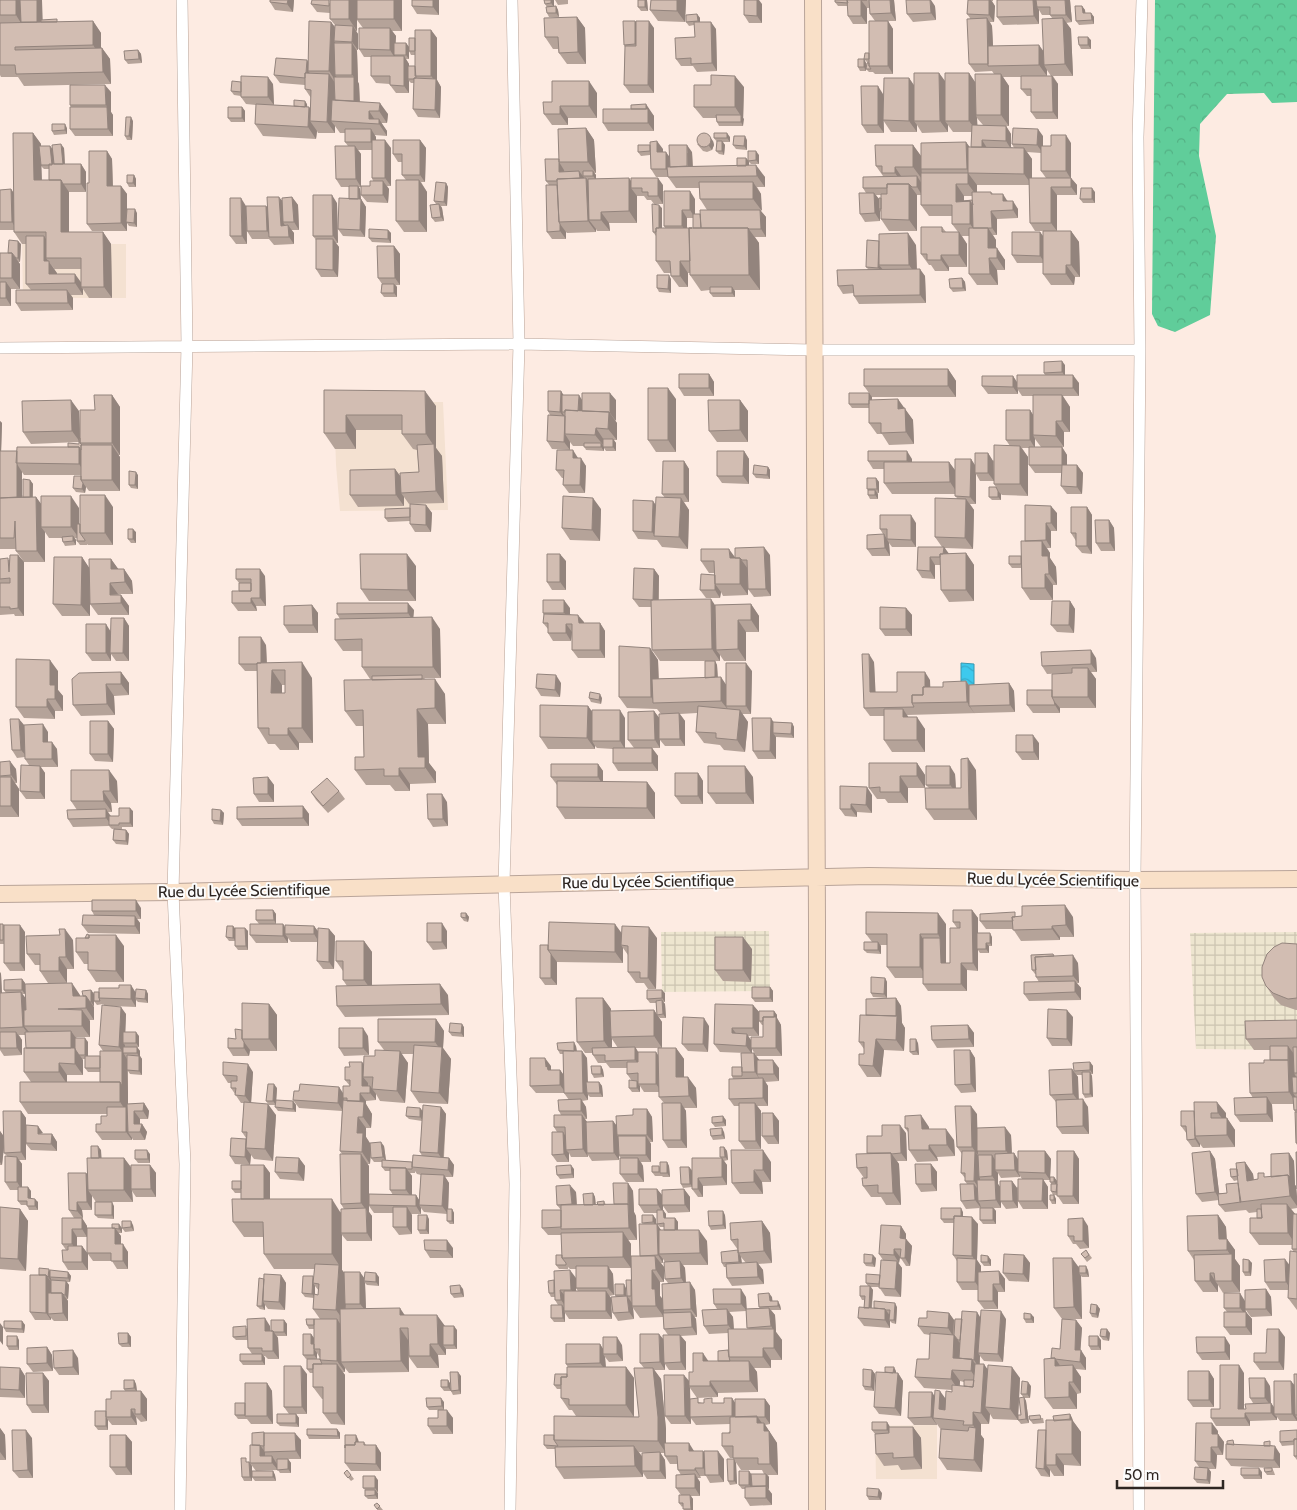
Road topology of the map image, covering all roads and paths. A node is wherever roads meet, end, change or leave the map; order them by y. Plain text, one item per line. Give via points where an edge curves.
1 (182, 0) edge
2 (512, 0) edge
3 (813, 0) edge
4 (1142, 0) edge
5 (519, 344) junction
6 (187, 346) junction
7 (0, 348) edge
8 (814, 350) junction
9 (1140, 350) junction
10 (817, 878) junction
11 (1297, 879) edge
12 (1135, 880) junction
13 (504, 884) junction
14 (173, 892) junction
15 (0, 894) edge
16 (180, 1510) edge
17 (510, 1510) edge
18 (817, 1510) edge
19 (1139, 1510) edge

1 - 6 street
2 - 5 street
3 - 8 street
4 - 9 street via 1138,137
5 - 6 street
5 - 8 street
5 - 13 street
6 - 7 street
6 - 14 street
8 - 9 street
8 - 10 street
9 - 12 street
10 - 12 street, Rue du Lycée Scientifique
10 - 13 street, Rue du Lycée Scientifique
10 - 18 street
11 - 12 street, Rue du Lycée Scientifique
12 - 19 street
13 - 14 street, Rue du Lycée Scientifique
13 - 17 street via 515,1184
14 - 15 street, Rue du Lycée Scientifique
14 - 16 street via 185,1164

